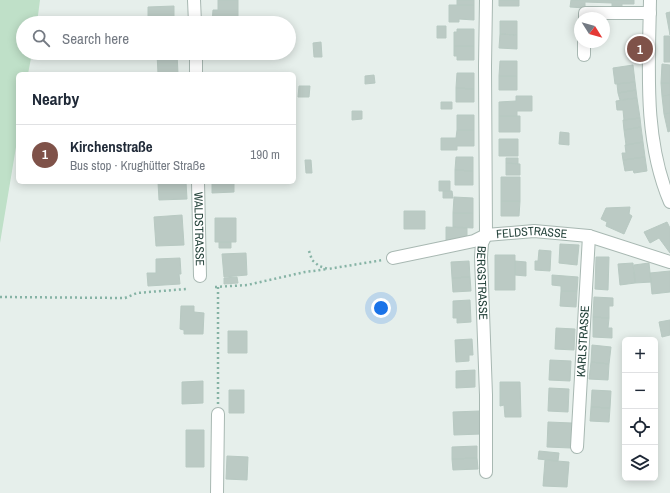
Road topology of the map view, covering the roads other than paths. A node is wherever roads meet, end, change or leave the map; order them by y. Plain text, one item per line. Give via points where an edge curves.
1 (194, 0) edge
2 (486, 0) edge
3 (650, 0) edge
4 (610, 13) edge
5 (650, 13) junction
6 (195, 16) edge
7 (584, 48) edge
8 (584, 55) dead end
9 (196, 60) edge
10 (196, 72) edge
11 (198, 184) edge
12 (670, 202) edge
13 (486, 235) junction
14 (589, 236) junction
15 (393, 258) road end
16 (670, 262) edge
17 (200, 276) dead end
18 (218, 414) road end
19 (577, 447) dead end
20 (486, 472) dead end
21 (217, 493) edge

1 - 6 street
2 - 13 street, BERGSTRASSE
3 - 5 street
4 - 5 street
5 - 12 street via 649,99 652,130 657,161
7 - 8 street
9 - 10 street
11 - 17 street, WALDSTRASSE
13 - 14 street, FELDSTRASSE via 534,231
13 - 15 street, FELDSTRASSE via 474,242
13 - 20 street, BERGSTRASSE via 482,243 481,256
14 - 16 street, FELDSTRASSE
14 - 19 street, KARLSTRASSE
18 - 21 street

